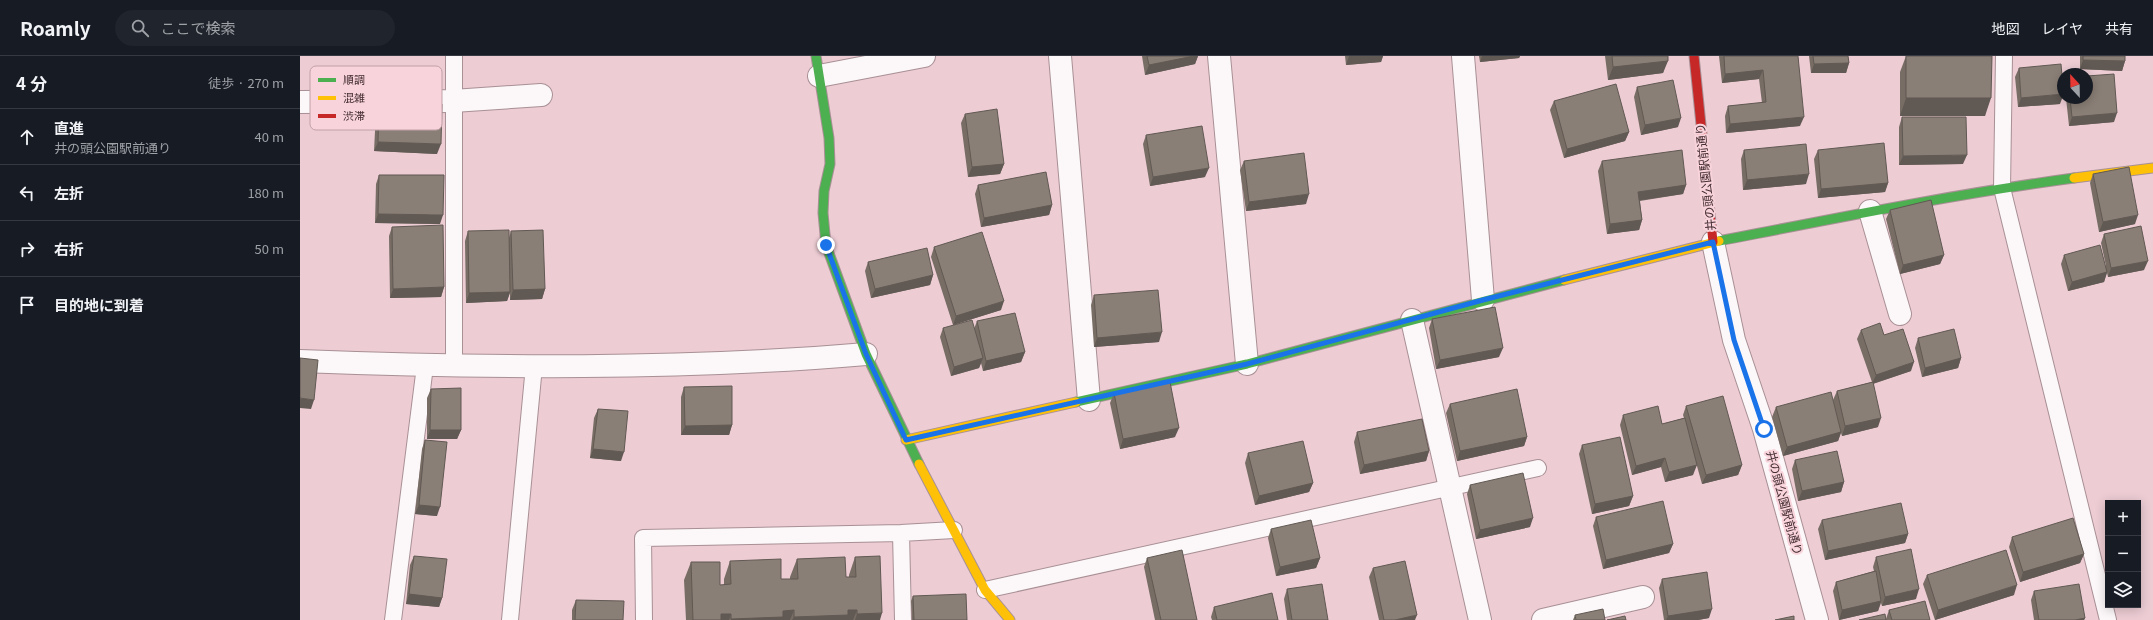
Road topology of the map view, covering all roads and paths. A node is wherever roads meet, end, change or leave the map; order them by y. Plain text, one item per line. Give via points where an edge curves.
1 (454, 56) edge
2 (924, 56) edge
3 (1060, 56) edge
4 (1218, 56) edge
5 (1464, 56) edge
6 (1694, 56) edge
7 (2004, 56) edge
8 (818, 66) edge
9 (541, 95) dead end
10 (442, 101) edge
11 (454, 101) junction
12 (300, 102) edge
13 (310, 102) edge
14 (2153, 168) edge
15 (2002, 188) junction
16 (1870, 211) junction
17 (1713, 242) junction
18 (1483, 300) junction
19 (1900, 314) dead end
20 (1412, 320) junction
21 (866, 354) junction
22 (300, 361) edge
23 (1247, 364) junction
24 (425, 366) junction
25 (454, 366) junction
26 (534, 366) junction
27 (1089, 400) junction
28 (906, 440) junction
29 (1538, 468) dead end
30 (1449, 488) junction
31 (954, 530) junction
32 (901, 533) junction
33 (985, 590) junction
34 (1643, 597) dead end
35 (393, 620) edge
36 (510, 620) edge
37 (644, 620) edge
38 (903, 620) edge
39 (1010, 620) edge
40 (1480, 620) edge
41 (1543, 620) edge
42 (1817, 620) edge
43 (2108, 620) edge

1 - 11 lane
2 - 8 street
3 - 27 street
4 - 23 street
5 - 18 street
6 - 17 street, 井の頭公園駅前通り
7 - 15 lane
8 - 21 street via 829,138 830,164 824,191 823,213 826,245
9 - 11 street
10 - 11 street
11 - 25 lane
12 - 13 street
14 - 15 street
15 - 16 street
15 - 43 lane
16 - 17 street
16 - 19 street
17 - 18 street
17 - 42 street, 井の頭公園駅前通り via 1734,340 1764,429
18 - 20 street
20 - 23 street
20 - 30 street
21 - 26 street via 769,362
21 - 28 street
22 - 24 street
23 - 27 street
24 - 25 street
24 - 35 lane
25 - 26 street
26 - 36 lane
27 - 28 street
28 - 31 street
29 - 30 lane
30 - 33 lane
30 - 40 street
31 - 32 lane
31 - 33 street
32 - 37 lane via 643,538
32 - 38 lane
33 - 39 street
34 - 41 street

